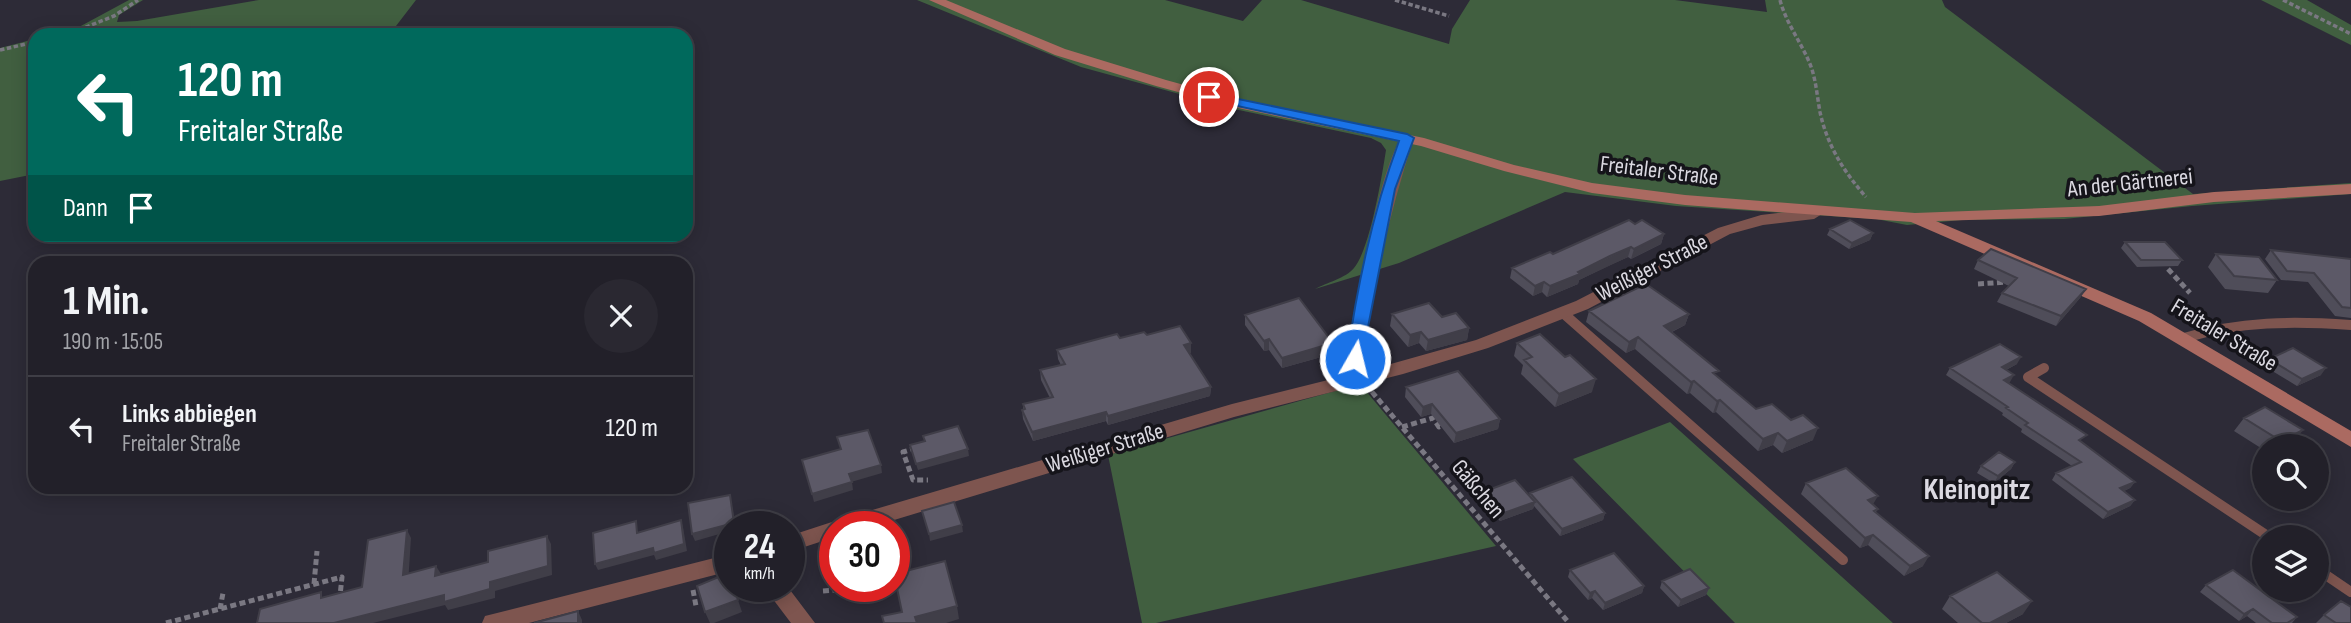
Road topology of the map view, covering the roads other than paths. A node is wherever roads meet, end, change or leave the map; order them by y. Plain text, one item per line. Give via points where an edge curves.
1 (935, 0) edge
2 (1407, 138) junction
3 (2351, 189) edge
4 (1812, 209) junction
5 (1913, 217) junction
6 (1563, 313) junction
7 (2351, 325) edge
8 (2184, 338) junction
9 (2044, 368) dead end
10 (1364, 377) junction
11 (2351, 440) edge
12 (897, 511) edge
13 (2252, 526) edge
14 (1843, 560) dead end
15 (714, 566) edge
16 (2329, 577) edge
17 (2351, 592) edge
18 (787, 602) edge
19 (493, 623) edge
20 (804, 623) edge

1 - 2 street, Freitaler Straße via 1026,39 1126,73 1233,103
2 - 4 street, Freitaler Straße via 1592,188
2 - 10 street via 1388,189 1361,313 1355,359
3 - 5 street, An der Gärtnerei via 2214,197 2099,211
4 - 5 street, Freitaler Straße
4 - 6 street, Weißiger Straße via 1814,214 1761,220 1724,231
5 - 8 street, Freitaler Straße via 2061,278
6 - 10 street, Weißiger Straße via 1482,344
6 - 14 lane
7 - 8 lane via 2254,321
8 - 11 street, Freitaler Straße
9 - 13 lane via 2028,377
10 - 12 street, Weißiger Straße via 1185,424
15 - 19 street
16 - 17 lane
18 - 20 street

